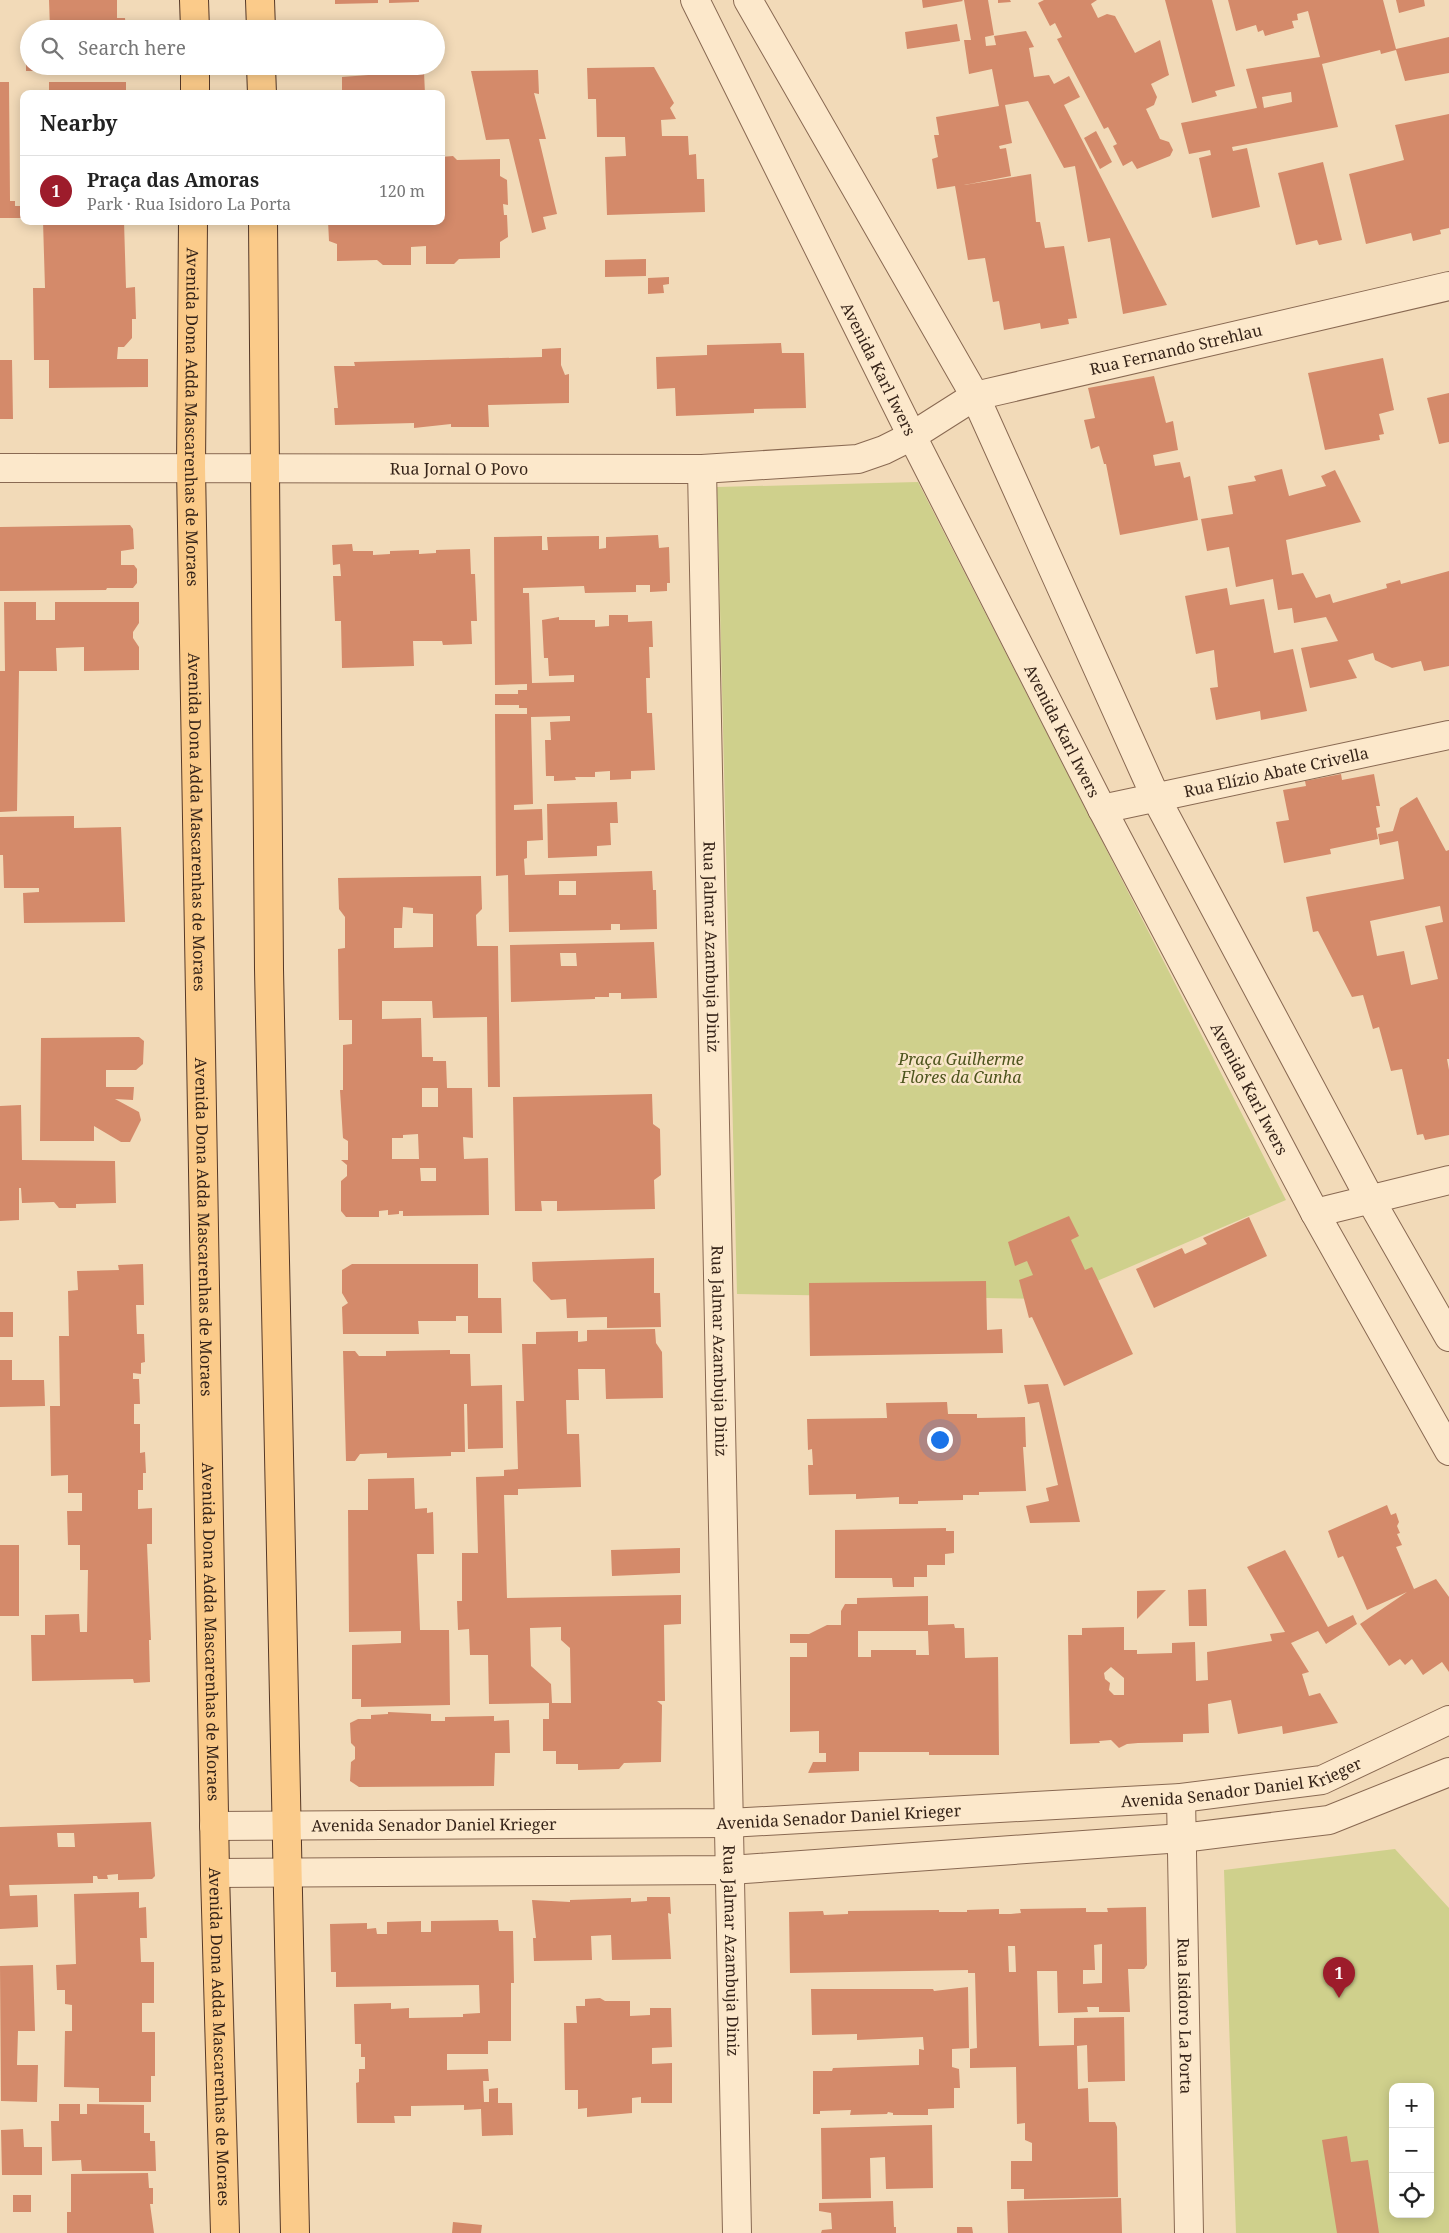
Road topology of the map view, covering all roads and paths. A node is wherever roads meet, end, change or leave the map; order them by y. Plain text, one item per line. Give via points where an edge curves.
1 (194, 0) edge
2 (260, 0) edge
3 (695, 0) edge
4 (748, 0) edge
5 (194, 20) edge
6 (261, 20) edge
7 (195, 75) edge
8 (261, 75) edge
9 (195, 90) edge
10 (262, 90) edge
11 (193, 225) edge
12 (263, 225) edge
13 (1449, 286) edge
14 (974, 396) junction
15 (912, 436) junction
16 (191, 467) junction
17 (0, 468) edge
18 (702, 469) junction
19 (267, 470) junction
20 (1449, 735) edge
21 (1156, 798) junction
22 (1102, 809) junction
23 (1449, 1180) edge
24 (1370, 1199) junction
25 (1315, 1213) junction
26 (1449, 1337) edge
27 (1449, 1451) edge
28 (1449, 1720) edge
29 (1449, 1772) edge
30 (1181, 1798) junction
31 (729, 1823) junction
32 (214, 1826) junction
33 (285, 1826) junction
34 (1182, 1838) junction
35 (730, 1870) junction
36 (215, 1873) junction
37 (286, 1873) junction
38 (225, 2233) edge
39 (295, 2233) edge
40 (737, 2233) edge
41 (1189, 2233) edge

1 - 5 main road
2 - 6 main road
3 - 15 street, Avenida Karl Iwers
4 - 14 street
7 - 9 main road
8 - 10 main road
11 - 16 main road, Avenida Dona Adda Mascarenhas de Moraes
12 - 19 main road
13 - 14 street, Rua Fernando Strehlau
14 - 15 street, Rua Fernando Strehlau
14 - 21 street
15 - 18 street, Rua Jornal O Povo via 858,459
15 - 22 street, Avenida Karl Iwers
16 - 17 street, Rua Jornal O Povo
16 - 19 street, Rua Jornal O Povo
16 - 32 main road, Avenida Dona Adda Mascarenhas de Moraes
18 - 19 street, Rua Jornal O Povo
18 - 31 street, Rua Jalmar Azambuja Diniz
19 - 33 main road via 269,969
20 - 21 street, Rua Elízio Abate Crivella
21 - 22 street, Rua Elízio Abate Crivella
21 - 24 street
22 - 25 street, Avenida Karl Iwers
23 - 24 street
24 - 25 street
24 - 26 street
25 - 27 street, Avenida Karl Iwers
28 - 30 street, Avenida Senador Daniel Krieger via 1322,1780
29 - 34 street via 1329,1820
30 - 31 street, Avenida Senador Daniel Krieger
30 - 34 street, Rua Isidoro La Porta
31 - 33 street, Avenida Senador Daniel Krieger
31 - 35 street, Rua Jalmar Azambuja Diniz
32 - 33 street, Avenida Senador Daniel Krieger
32 - 36 main road, Avenida Dona Adda Mascarenhas de Moraes
33 - 37 main road
34 - 35 street
34 - 41 street, Rua Isidoro La Porta
35 - 37 street
35 - 40 street, Rua Jalmar Azambuja Diniz
36 - 37 street
36 - 38 main road, Avenida Dona Adda Mascarenhas de Moraes
37 - 39 main road

